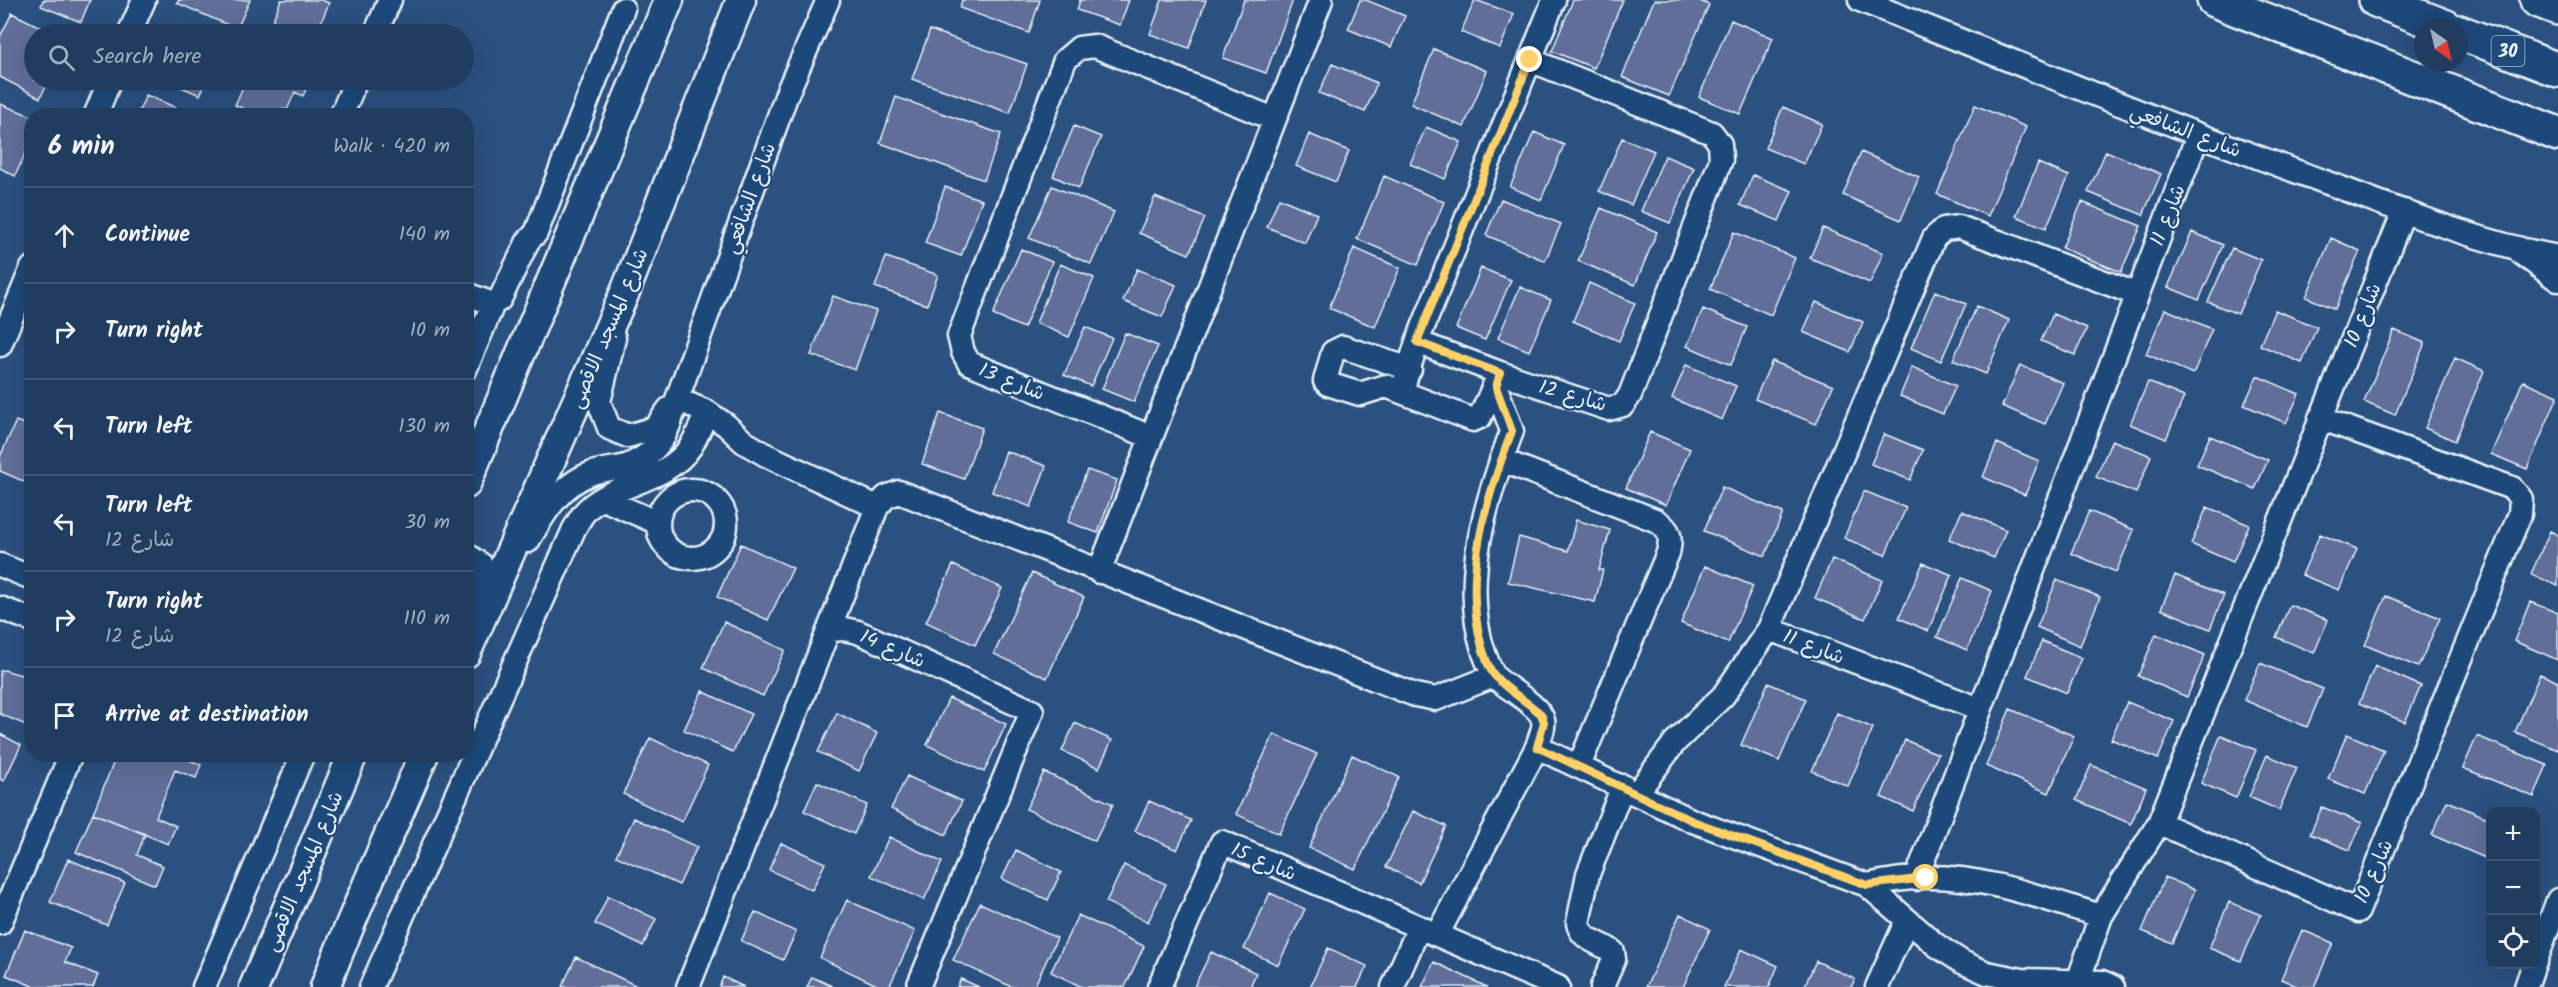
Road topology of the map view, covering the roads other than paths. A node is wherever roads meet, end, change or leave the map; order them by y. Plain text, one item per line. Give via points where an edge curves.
1 (144, 0) edge
2 (390, 0) edge
3 (741, 0) edge
4 (828, 0) edge
5 (1321, 0) edge
6 (1554, 0) edge
7 (1860, 0) edge
8 (2214, 0) edge
9 (2376, 0) edge
10 (2537, 0) edge
11 (664, 8) edge
12 (2558, 8) edge
13 (623, 9) dead end
14 (2423, 18) edge
15 (133, 24) edge
16 (379, 24) edge
17 (2468, 35) edge
18 (1530, 60) junction
19 (2558, 70) edge
20 (106, 90) edge
21 (352, 90) edge
22 (98, 108) edge
23 (344, 108) edge
24 (1274, 119) junction
25 (2558, 134) edge
26 (2198, 135) junction
27 (2404, 211) junction
28 (536, 233) junction
29 (569, 236) junction
30 (2515, 249) junction
31 (2558, 257) edge
32 (2558, 280) edge
33 (24, 287) edge
34 (625, 292) junction
35 (2136, 294) junction
36 (474, 297) edge
37 (493, 304) junction
38 (1417, 342) junction
39 (0, 345) edge
40 (474, 349) edge
41 (1410, 369) junction
42 (1498, 380) junction
43 (1402, 391) junction
44 (677, 399) junction
45 (707, 412) junction
46 (2320, 418) junction
47 (1150, 437) junction
48 (1501, 460) junction
49 (474, 465) edge
50 (603, 499) junction
51 (877, 507) junction
52 (658, 524) dead end
53 (474, 563) edge
54 (0, 565) edge
55 (1099, 572) junction
56 (24, 575) edge
57 (474, 590) edge
58 (0, 608) edge
59 (24, 617) edge
60 (1769, 629) junction
61 (830, 630) junction
62 (474, 636) edge
63 (474, 639) edge
64 (1494, 676) junction
65 (1980, 709) junction
66 (1537, 747) junction
67 (474, 755) edge
68 (68, 762) edge
69 (300, 762) edge
70 (350, 762) edge
71 (411, 762) edge
72 (421, 762) edge
73 (471, 762) edge
74 (1579, 766) junction
75 (1630, 789) junction
76 (405, 798) junction
77 (2159, 823) junction
78 (1916, 879) junction
79 (1867, 885) junction
80 (2558, 900) edge
81 (2101, 916) junction
82 (1907, 920) junction
83 (0, 923) edge
84 (1428, 931) junction
85 (2540, 949) edge
86 (2532, 969) edge
87 (2077, 984) edge
88 (204, 987) edge
89 (254, 987) edge
90 (325, 987) edge
91 (371, 987) edge
92 (688, 987) edge
93 (918, 987) edge
94 (1160, 987) edge
95 (1393, 987) edge
96 (1558, 987) edge
97 (1602, 987) edge
98 (1877, 987) edge
99 (2113, 987) edge
100 (2526, 987) edge

1 - 15 street
2 - 16 street
3 - 34 main road, شارع المسجد الاقصى
4 - 44 street, شارع الشافعي via 788,91
5 - 24 street
6 - 18 street
7 - 26 street, شارع الشافعي
8 - 25 highway
9 - 14 highway
10 - 12 highway
11 - 29 main road
13 - 28 street
17 - 19 highway, 30
18 - 38 street
18 - 42 street, شارع 12 via 1712,133 1720,144 1721,160 1623,405 1609,409
20 - 22 street
21 - 23 street
24 - 47 street
24 - 47 street, شارع 13 via 1095,46 1079,48 1065,60 959,336 969,363
26 - 27 street, شارع الشافعي
26 - 35 street, شارع 11
27 - 30 street, شارع الشافعي
27 - 46 street, شارع 10
28 - 29 street
28 - 37 street via 528,241 500,299
29 - 49 main road
30 - 31 street, شارع الشافعي
30 - 32 street, شارع الشافعي
33 - 39 street
34 - 44 street, شارع الشافعي via 600,402 609,428 628,436 655,428
34 - 62 main road, شارع المسجد الاقصى
35 - 60 street, شارع 11 via 1959,227 1944,228 1934,238
35 - 65 street, شارع 11
36 - 37 street
37 - 40 street
38 - 41 street
38 - 42 street, شارع 12
41 - 43 street
41 - 43 street via 1343,347 1334,352 1325,377 1328,384 1357,393 1383,385
42 - 43 street via 1480,417 1473,420
42 - 48 street via 1512,428
44 - 45 street
44 - 63 street, شارع الشافعي via 668,431 652,451 630,465 590,474 568,487 545,510
45 - 50 street via 690,447 673,463
45 - 51 street via 766,456
46 - 77 street, شارع 10
46 - 77 street, شارع 10 via 2512,488 2521,499 2520,514 2358,911
47 - 55 street
48 - 64 street via 1483,524 1473,596 1476,626
48 - 74 street via 1655,520 1665,527 1671,539
50 - 52 street
50 - 67 street via 584,512 574,530
51 - 55 street via 886,497 899,492
51 - 61 street
53 - 57 main road via 478,566
54 - 56 street
55 - 64 street via 1428,699 1444,697
58 - 59 street
60 - 65 street, شارع 11
60 - 75 street via 1724,696
61 - 92 street
61 - 93 street, شارع 14 via 858,632 1032,711
64 - 66 street via 1541,714 1544,722
65 - 78 street
66 - 74 street
66 - 84 street
68 - 83 street
69 - 88 street
70 - 89 main road, شارع المسجد الاقصى
71 - 76 main road
72 - 76 main road
73 - 91 street
74 - 75 street
75 - 79 street via 1693,821
75 - 97 street via 1588,874 1578,923 1584,936 1613,952 1614,959
76 - 90 main road
77 - 81 street
78 - 79 street
78 - 81 street via 1956,879 2009,889
79 - 82 street
80 - 85 street
81 - 87 street
82 - 87 street via 1948,954 1987,973
82 - 98 street
84 - 94 street, شارع 15 via 1222,842
84 - 95 street
84 - 96 street, شارع 15
86 - 100 street
87 - 99 street via 2102,982

